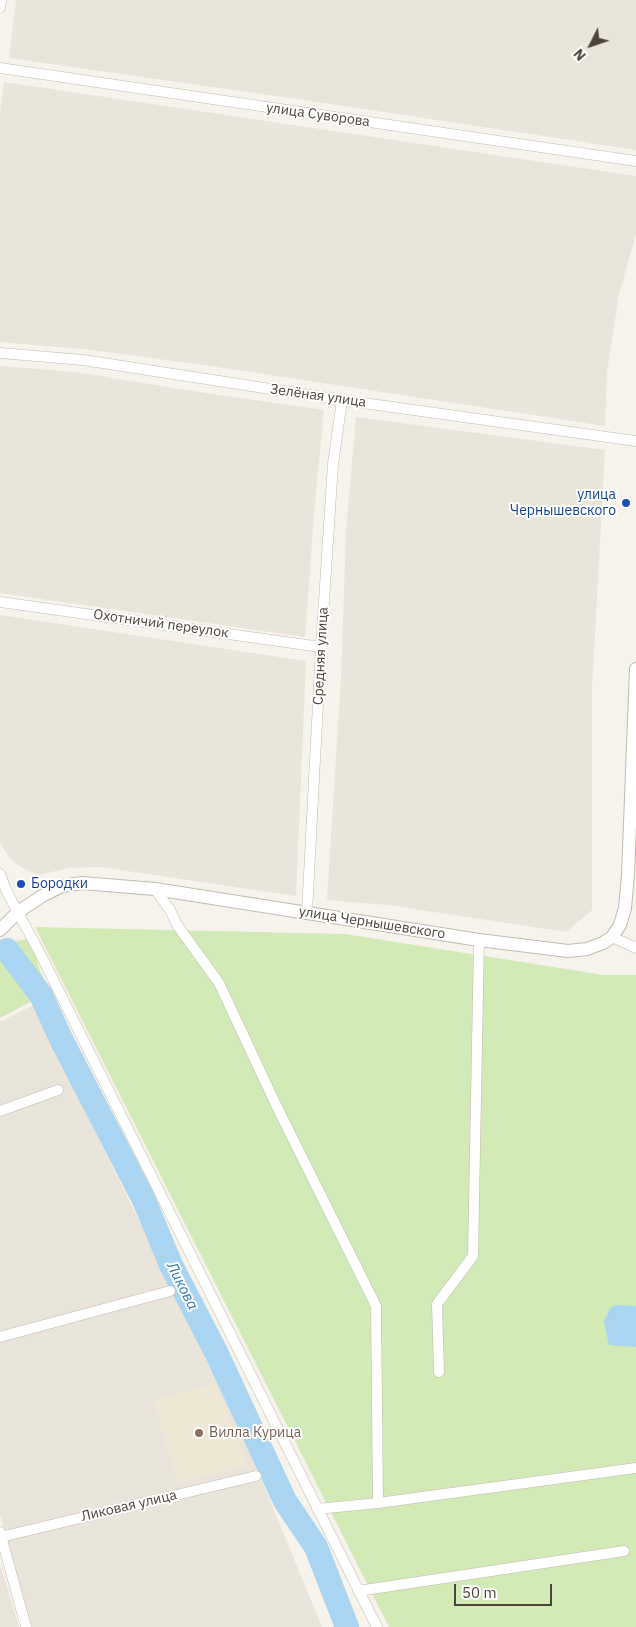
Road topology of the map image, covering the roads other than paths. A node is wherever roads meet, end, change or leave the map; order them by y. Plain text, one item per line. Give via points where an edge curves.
1 (2, 0) edge
2 (0, 8) edge
3 (0, 68) edge
4 (636, 161) edge
5 (0, 353) edge
6 (342, 400) junction
7 (636, 441) edge
8 (0, 602) edge
9 (321, 647) junction
10 (636, 670) edge
11 (636, 677) edge
12 (0, 874) edge
13 (155, 889) junction
14 (18, 912) junction
15 (307, 912) junction
16 (0, 930) edge
17 (612, 937) junction
18 (479, 940) junction
19 (636, 948) edge
20 (58, 1090) dead end
21 (0, 1111) edge
22 (170, 1292) dead end
23 (0, 1337) edge
24 (438, 1372) dead end
25 (636, 1468) edge
26 (256, 1476) dead end
27 (378, 1503) junction
28 (318, 1509) junction
29 (1, 1534) edge
30 (624, 1551) dead end
31 (358, 1590) junction
32 (26, 1627) edge
33 (377, 1627) edge

1 - 2 street
3 - 4 street, улица Суворова
5 - 6 street, Зелёная улица via 83,360
6 - 7 street, Зелёная улица
6 - 9 street, Средняя улица via 333,464
8 - 9 street, Охотничий переулок
9 - 15 street, Средняя улица
10 - 11 street
11 - 17 street via 625,908
12 - 14 street
13 - 14 street, улица Чернышевского via 82,882 62,886
13 - 15 street, улица Чернышевского
13 - 27 street via 219,983 376,1306
14 - 16 street, улица Чернышевского
14 - 28 street
15 - 18 street, улица Чернышевского
17 - 18 street, улица Чернышевского via 602,944 568,951
17 - 19 street
18 - 24 street via 473,1256 437,1304
20 - 21 street
22 - 23 street
25 - 27 street
26 - 29 street, Ликовая улица
27 - 28 street
28 - 31 street
29 - 32 street
30 - 31 street
31 - 33 street

